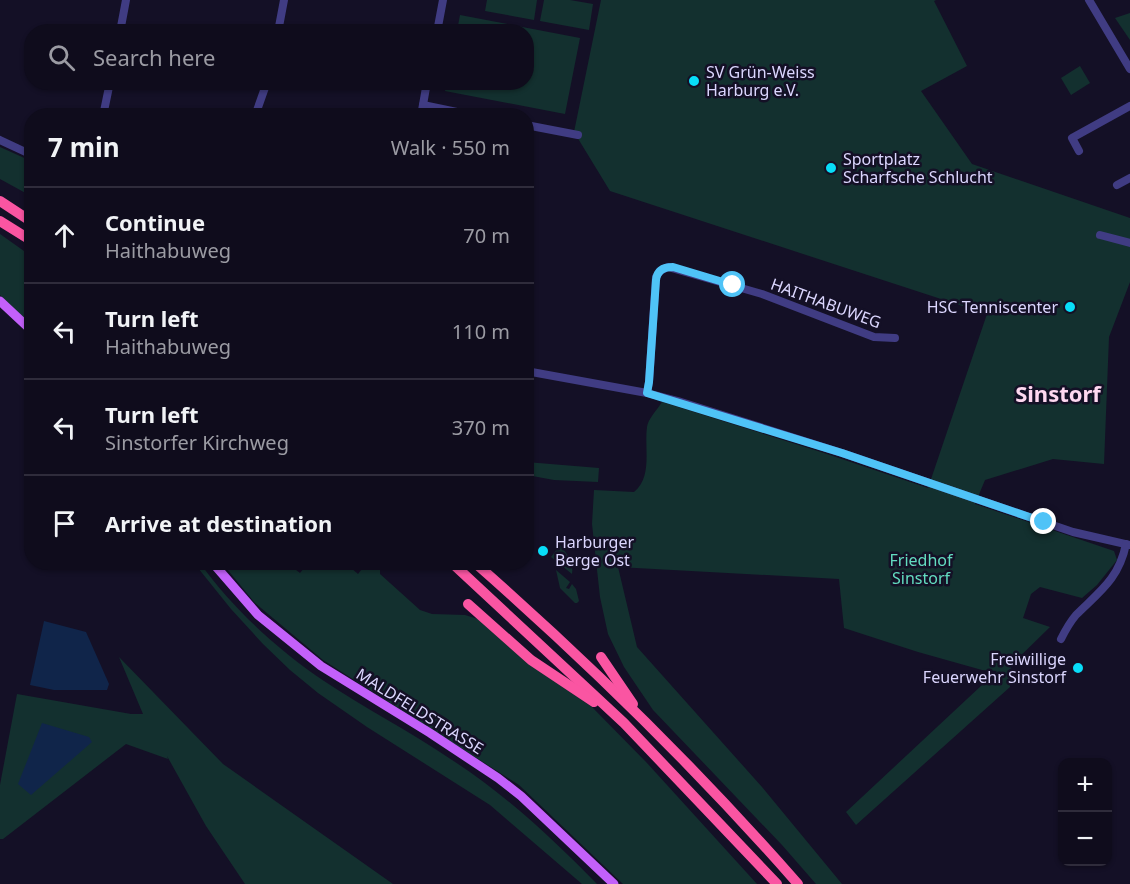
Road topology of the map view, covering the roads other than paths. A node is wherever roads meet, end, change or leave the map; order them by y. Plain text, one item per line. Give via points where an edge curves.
1 (126, 0) edge
2 (284, 0) edge
3 (443, 0) edge
4 (1089, 0) edge
5 (122, 24) edge
6 (280, 24) edge
7 (438, 24) edge
8 (1130, 69) edge
9 (108, 90) edge
10 (264, 90) edge
11 (426, 90) edge
12 (423, 105) junction
13 (1130, 106) edge
14 (105, 108) edge
15 (258, 108) edge
16 (422, 108) edge
17 (437, 108) edge
18 (534, 127) edge
19 (578, 135) dead end
20 (0, 141) edge
21 (24, 151) edge
22 (1079, 151) dead end
23 (1130, 178) edge
24 (1117, 185) dead end
25 (0, 201) edge
26 (24, 217) edge
27 (0, 221) edge
28 (1100, 235) dead end
29 (24, 237) edge
30 (1130, 243) edge
31 (0, 301) edge
32 (24, 324) edge
33 (895, 338) dead end
34 (534, 372) edge
35 (647, 393) junction
36 (1128, 545) edge
37 (219, 570) edge
38 (460, 570) edge
39 (483, 570) edge
40 (468, 604) dead end
41 (1061, 639) dead end
42 (601, 657) dead end
43 (624, 723) junction
44 (651, 728) junction
45 (614, 884) edge
46 (777, 884) edge
47 (798, 884) edge

1 - 5 street
2 - 6 street
3 - 7 street
4 - 8 street
9 - 14 street
10 - 15 street
11 - 12 street
12 - 16 street
12 - 17 street
13 - 22 street via 1072,138
18 - 19 street
20 - 21 street
23 - 24 street
25 - 26 highway
27 - 29 highway
28 - 30 street
31 - 32 main road
33 - 35 street, HAITHABUWEG via 874,337 745,288 665,268 656,280
34 - 35 street
35 - 36 street via 842,453 1064,529
36 - 41 street via 1110,581 1074,617
37 - 45 main road, MALDFELDSTRASSE via 258,615 321,666 498,778
38 - 43 highway
39 - 44 highway
40 - 43 highway via 531,660
42 - 44 highway
43 - 46 highway
44 - 47 highway

